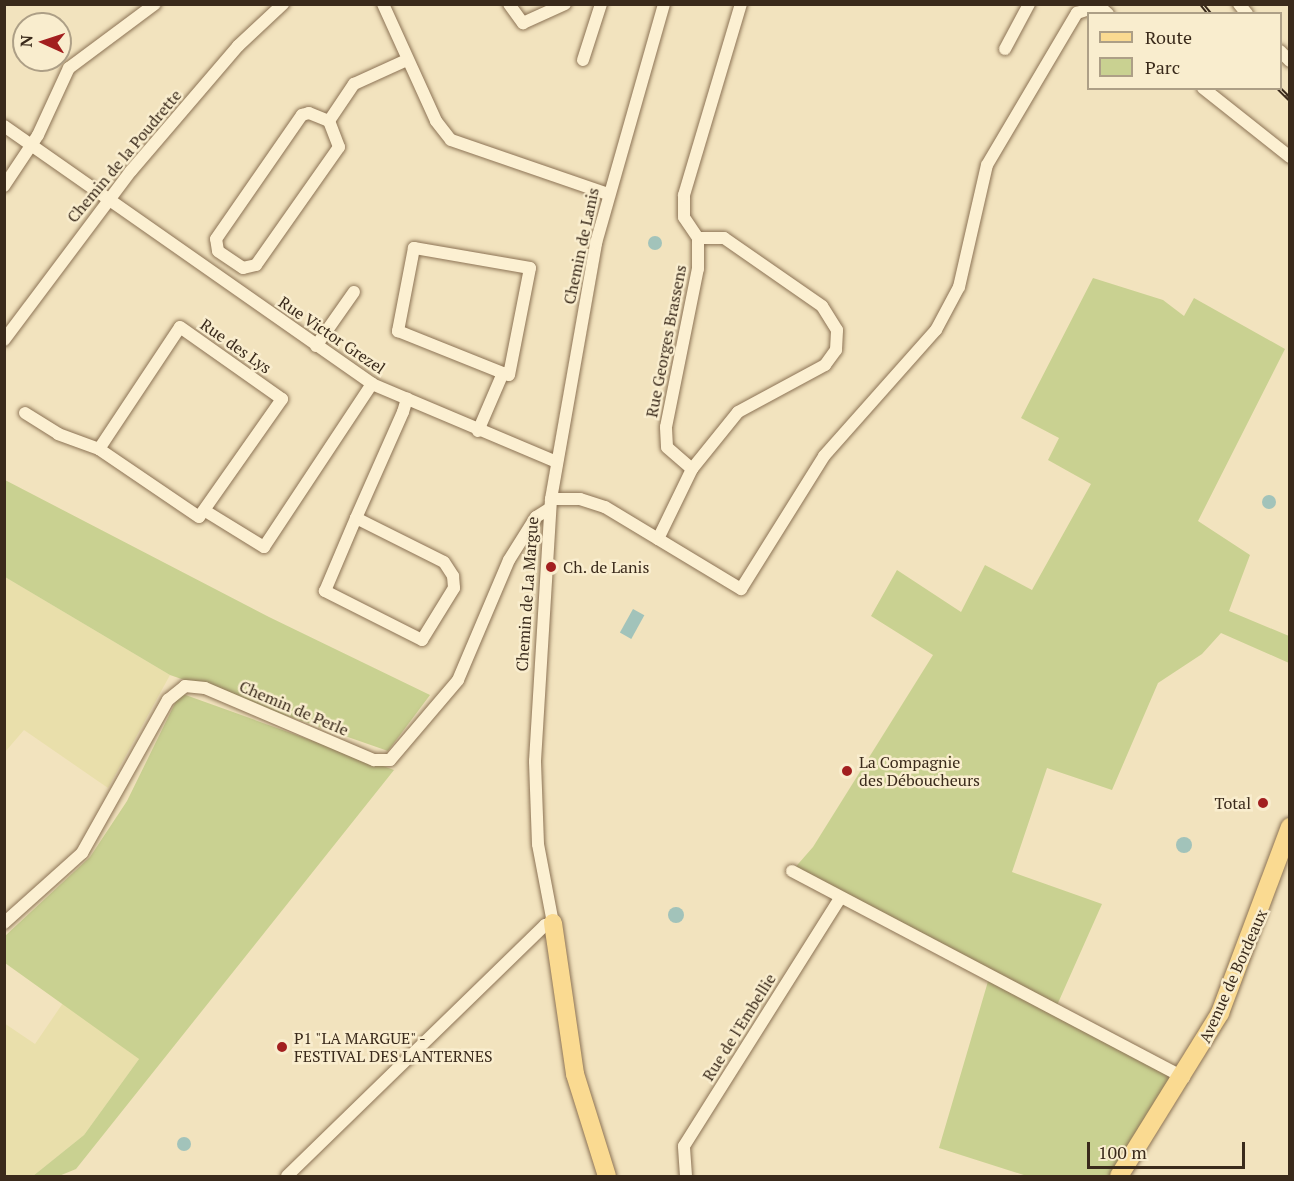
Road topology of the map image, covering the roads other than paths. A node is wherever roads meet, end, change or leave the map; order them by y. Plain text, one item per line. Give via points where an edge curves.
1 (155, 4) edge
2 (283, 4) edge
3 (383, 4) edge
4 (509, 4) edge
5 (565, 4) edge
6 (601, 4) edge
7 (664, 4) edge
8 (741, 4) edge
9 (1029, 4) edge
10 (1085, 7) edge
11 (1106, 12) edge
12 (1005, 49) dead end
13 (407, 60) junction
14 (583, 60) dead end
15 (1206, 90) edge
16 (329, 121) junction
17 (4, 126) edge
18 (33, 145) junction
19 (1290, 157) edge
20 (4, 186) edge
21 (608, 194) junction
22 (107, 200) junction
23 (698, 238) junction
24 (233, 261) junction
25 (221, 278) junction
26 (354, 292) dead end
27 (4, 340) edge
28 (316, 346) junction
29 (503, 373) junction
30 (372, 384) junction
31 (407, 399) junction
32 (25, 412) dead end
33 (478, 431) junction
34 (99, 449) junction
35 (557, 462) junction
36 (692, 469) junction
37 (550, 504) junction
38 (207, 512) junction
39 (356, 518) junction
40 (658, 539) junction
41 (1290, 827) edge
42 (792, 871) dead end
43 (839, 900) junction
44 (553, 923) junction
45 (4, 924) edge
46 (1184, 1078) junction
47 (287, 1176) edge
48 (607, 1176) edge
49 (686, 1176) edge
50 (1119, 1176) edge

1 - 18 street via 69,68
2 - 22 street, Chemin de la Poudrette via 238,46
3 - 13 street
4 - 5 street via 523,23
6 - 14 street
7 - 21 street, Chemin de Lanis
8 - 23 street, Rue Georges Brassens via 684,195 684,217
9 - 12 street
10 - 11 street, Chemin de La Margue via 1099,6
10 - 40 street, Chemin de La Margue via 1077,13 987,165 959,287 936,330 824,456 741,589
13 - 16 street via 354,84
13 - 21 street via 451,140
15 - 19 street
16 - 24 street via 339,147 316,181 256,265 243,268
16 - 24 street via 302,115 251,186 216,239 218,251
17 - 18 street, Rue Victor Grezel
18 - 20 street
18 - 22 street, Rue Victor Grezel
21 - 35 street, Chemin de Lanis
22 - 25 street, Rue Victor Grezel
22 - 27 street, Chemin de la Poudrette
23 - 36 street, Rue Georges Brassens via 698,269 679,346 667,437 668,447
23 - 36 street via 724,238 822,306 837,330 836,350 825,365 738,412
24 - 25 street
25 - 28 street, Rue Victor Grezel
26 - 28 street
28 - 30 street, Rue Victor Grezel
29 - 29 street via 398,331 414,248 530,268 509,375
29 - 33 street
30 - 31 street, Rue Victor Grezel
30 - 38 street via 264,547
31 - 33 street, Rue Victor Grezel
31 - 39 street
32 - 34 street via 58,434
33 - 35 street, Rue Victor Grezel
34 - 38 street via 200,517
34 - 38 street, Rue des Lys via 180,327 282,399
35 - 37 street, Chemin de Lanis
36 - 40 street
37 - 40 street, Chemin de La Margue via 589,501
37 - 44 street, Chemin de La Margue via 537,674 536,818
37 - 45 street, Chemin de Perle via 536,517 509,560 458,680 390,759 374,759 205,688 185,686 168,700 82,853
39 - 39 street via 325,591 328,596 422,640 454,588 453,576 444,562
41 - 46 main road, Avenue de Bordeaux via 1248,949
42 - 43 street
43 - 46 street
43 - 49 street, Rue de l'Embellie via 684,1146
44 - 47 street via 545,925
44 - 48 main road via 575,1074
46 - 50 main road, Avenue de Bordeaux

